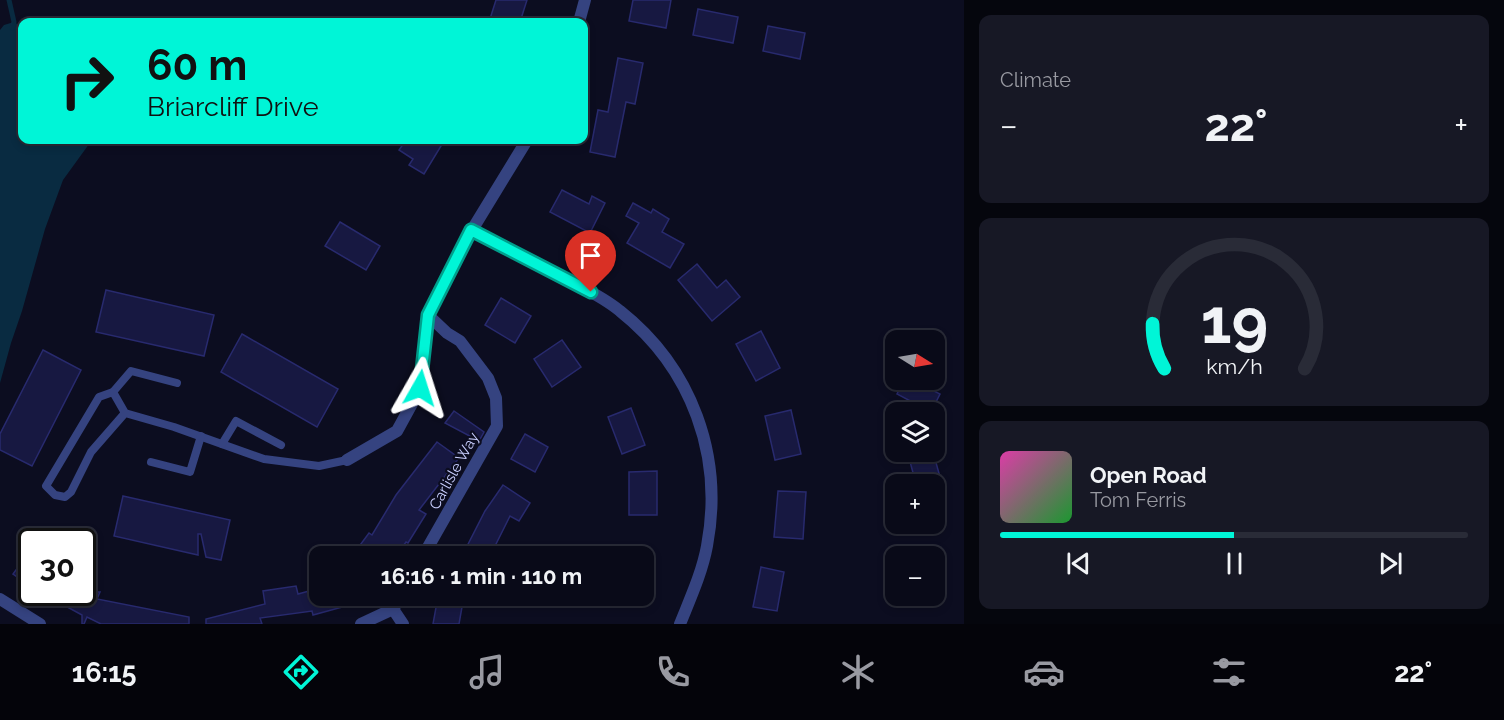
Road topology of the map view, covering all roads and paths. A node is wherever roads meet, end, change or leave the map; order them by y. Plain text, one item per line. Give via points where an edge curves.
1 (585, 0) edge
2 (580, 18) edge
3 (525, 144) edge
4 (471, 230) junction
5 (428, 315) junction
6 (177, 383) dead end
7 (113, 392) junction
8 (125, 413) junction
9 (201, 436) junction
10 (222, 444) junction
11 (281, 445) dead end
12 (346, 460) joint
13 (150, 462) dead end
14 (429, 546) edge
15 (0, 599) edge
16 (395, 606) edge
17 (393, 609) junction
18 (40, 624) edge
19 (361, 624) edge
20 (403, 624) edge
21 (680, 624) edge

1 - 2 street
3 - 4 street
4 - 5 street
4 - 21 street via 618,309 659,348 682,382 708,450 712,499 707,547
5 - 12 street via 420,388 397,431
5 - 14 street, Carlisle Way via 460,341 488,378 496,398 497,426
6 - 7 lane via 131,371
7 - 8 lane
7 - 8 lane via 99,397 46,486 55,495 65,497 71,492 91,452
8 - 9 lane
9 - 10 lane
9 - 13 lane via 190,472
10 - 11 lane via 237,421
10 - 12 lane via 264,459 319,466
15 - 18 street
16 - 17 street
17 - 19 street
17 - 20 street

